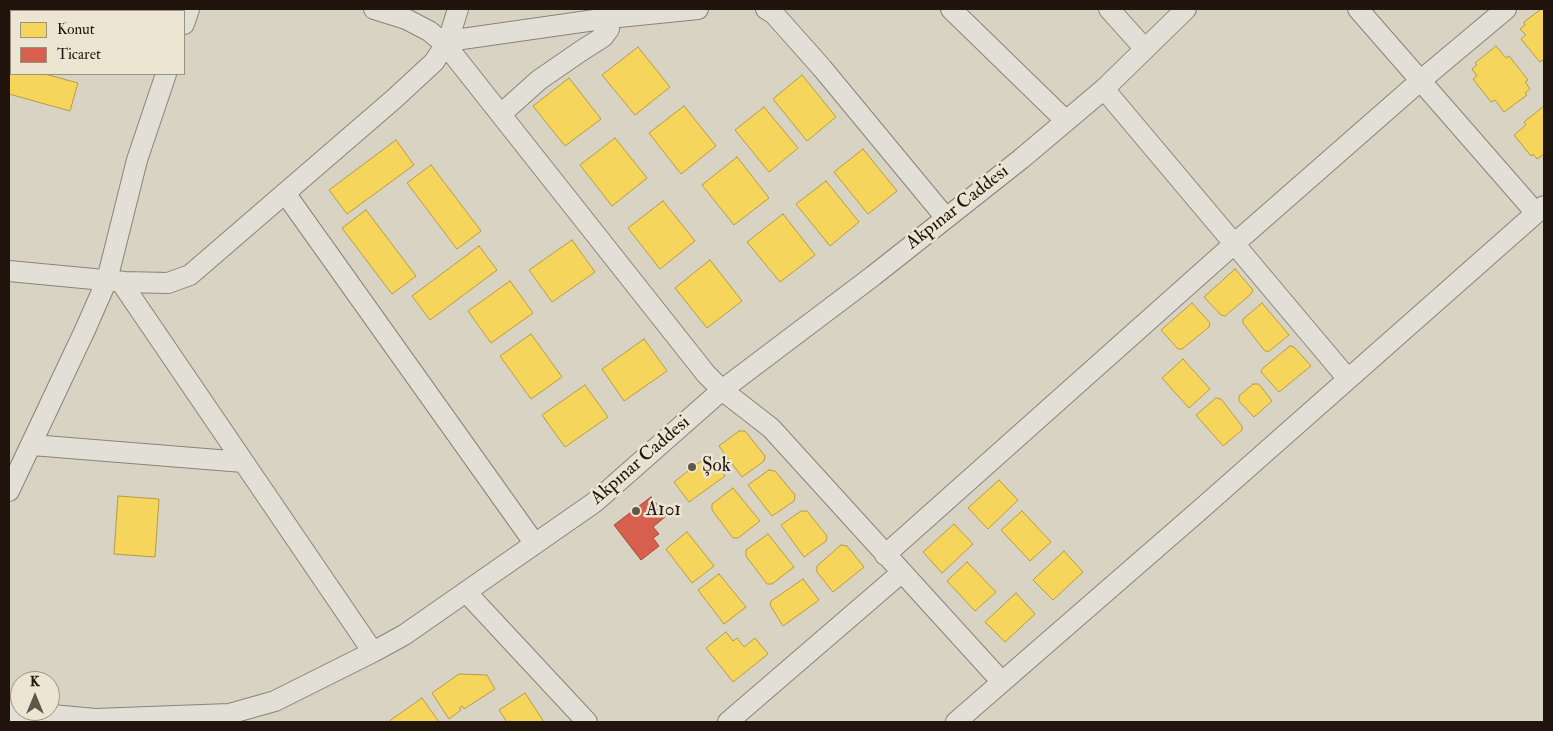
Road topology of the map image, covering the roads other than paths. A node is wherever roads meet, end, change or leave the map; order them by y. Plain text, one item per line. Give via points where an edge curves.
1 (189, 9) edge
2 (374, 9) edge
3 (458, 9) edge
4 (698, 9) edge
5 (766, 9) edge
6 (951, 9) edge
7 (1109, 9) edge
8 (1186, 9) edge
9 (1358, 9) edge
10 (1506, 9) edge
11 (609, 18) junction
12 (185, 21) edge
13 (447, 42) junction
14 (1145, 49) junction
15 (166, 75) edge
16 (1420, 81) junction
17 (1104, 89) junction
18 (500, 114) junction
19 (1066, 121) junction
20 (285, 193) junction
21 (1540, 210) edge
22 (946, 218) junction
23 (1234, 244) junction
24 (9, 271) edge
25 (114, 281) junction
26 (1348, 379) junction
27 (722, 390) junction
28 (32, 445) junction
29 (243, 462) junction
30 (9, 491) edge
31 (535, 544) junction
32 (885, 555) junction
33 (901, 573) junction
34 (466, 592) junction
35 (373, 652) junction
36 (1002, 682) junction
37 (60, 718) edge
38 (232, 718) edge
39 (95, 721) edge
40 (587, 722) edge
41 (728, 722) edge
42 (956, 722) edge

1 - 12 street
2 - 13 street via 406,19
3 - 13 street
4 - 11 street
5 - 22 street via 822,68
6 - 19 street
7 - 14 street
8 - 14 street, Akpınar Caddesi
9 - 16 street
10 - 16 street
11 - 13 street
11 - 18 street via 609,29 603,37 546,75
13 - 18 street
13 - 20 street via 434,62
14 - 17 street, Akpınar Caddesi
15 - 25 street via 137,160
16 - 21 street
16 - 23 street
17 - 19 street, Akpınar Caddesi
17 - 23 street
18 - 27 street
19 - 22 street, Akpınar Caddesi
20 - 25 street via 190,275 168,283
20 - 31 street
21 - 26 street
22 - 27 street, Akpınar Caddesi
23 - 26 street
23 - 32 street
24 - 25 street
25 - 28 street via 85,330
25 - 29 street
26 - 36 street
27 - 31 street, Akpınar Caddesi via 595,502
27 - 32 street via 771,428
28 - 29 street
28 - 30 street
29 - 35 street
31 - 34 street, Akpınar Caddesi
32 - 33 street
33 - 36 street
33 - 41 street
34 - 35 street, Akpınar Caddesi via 404,635
34 - 40 street
35 - 38 street, Akpınar Caddesi via 275,701
36 - 42 street
37 - 39 street, Akpınar Caddesi
38 - 39 street, Akpınar Caddesi

